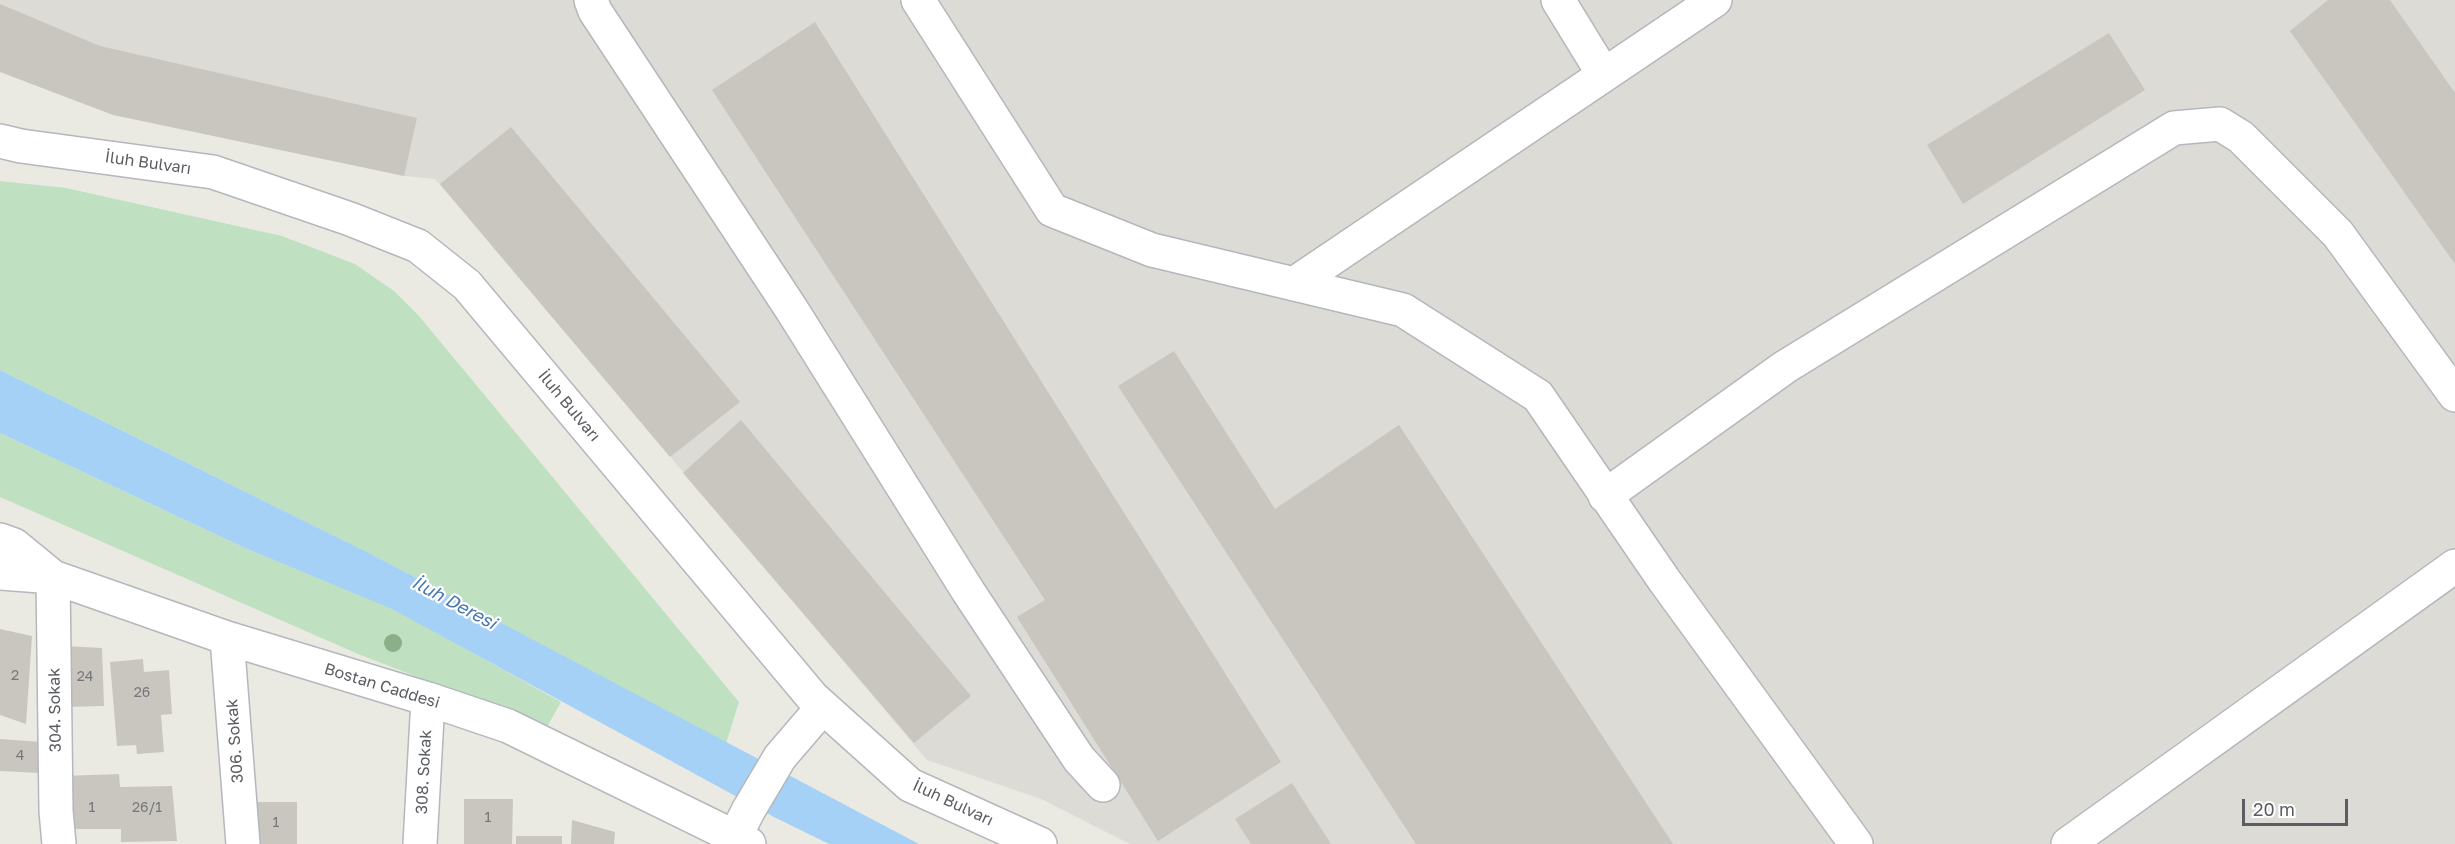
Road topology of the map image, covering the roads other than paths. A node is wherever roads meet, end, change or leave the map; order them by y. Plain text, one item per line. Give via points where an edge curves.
1 (591, 0) edge
2 (918, 0) edge
3 (1558, 0) edge
4 (1715, 0) edge
5 (1604, 75) junction
6 (0, 141) edge
7 (1294, 284) junction
8 (2455, 395) edge
9 (1605, 496) junction
10 (0, 540) edge
11 (2455, 566) edge
12 (0, 573) edge
13 (53, 577) junction
14 (227, 638) junction
15 (428, 699) junction
16 (823, 707) junction
17 (1103, 785) dead end
18 (742, 834) edge
19 (59, 844) edge
20 (243, 844) edge
21 (420, 844) edge
22 (1040, 844) edge
23 (1856, 844) edge
24 (2068, 844) edge

1 - 17 street via 968,591 1079,759
2 - 7 street via 1052,210 1152,250
3 - 5 street
4 - 5 street
5 - 7 street
6 - 16 street, İluh Bulvarı via 213,172 418,246 468,285
7 - 9 street via 1403,310 1538,396
8 - 9 street via 2338,234 2241,137 2220,124 2174,128 1785,367
9 - 23 street
10 - 13 street via 14,545
11 - 24 street
12 - 13 street, Bostan Caddesi
13 - 14 street, Bostan Caddesi
13 - 19 street, 304. Sokak
14 - 15 street, Bostan Caddesi
14 - 20 street, 306. Sokak
15 - 18 street, Bostan Caddesi via 508,726
15 - 21 street, 308. Sokak
16 - 18 street via 777,763
16 - 22 street, İluh Bulvarı via 910,785

